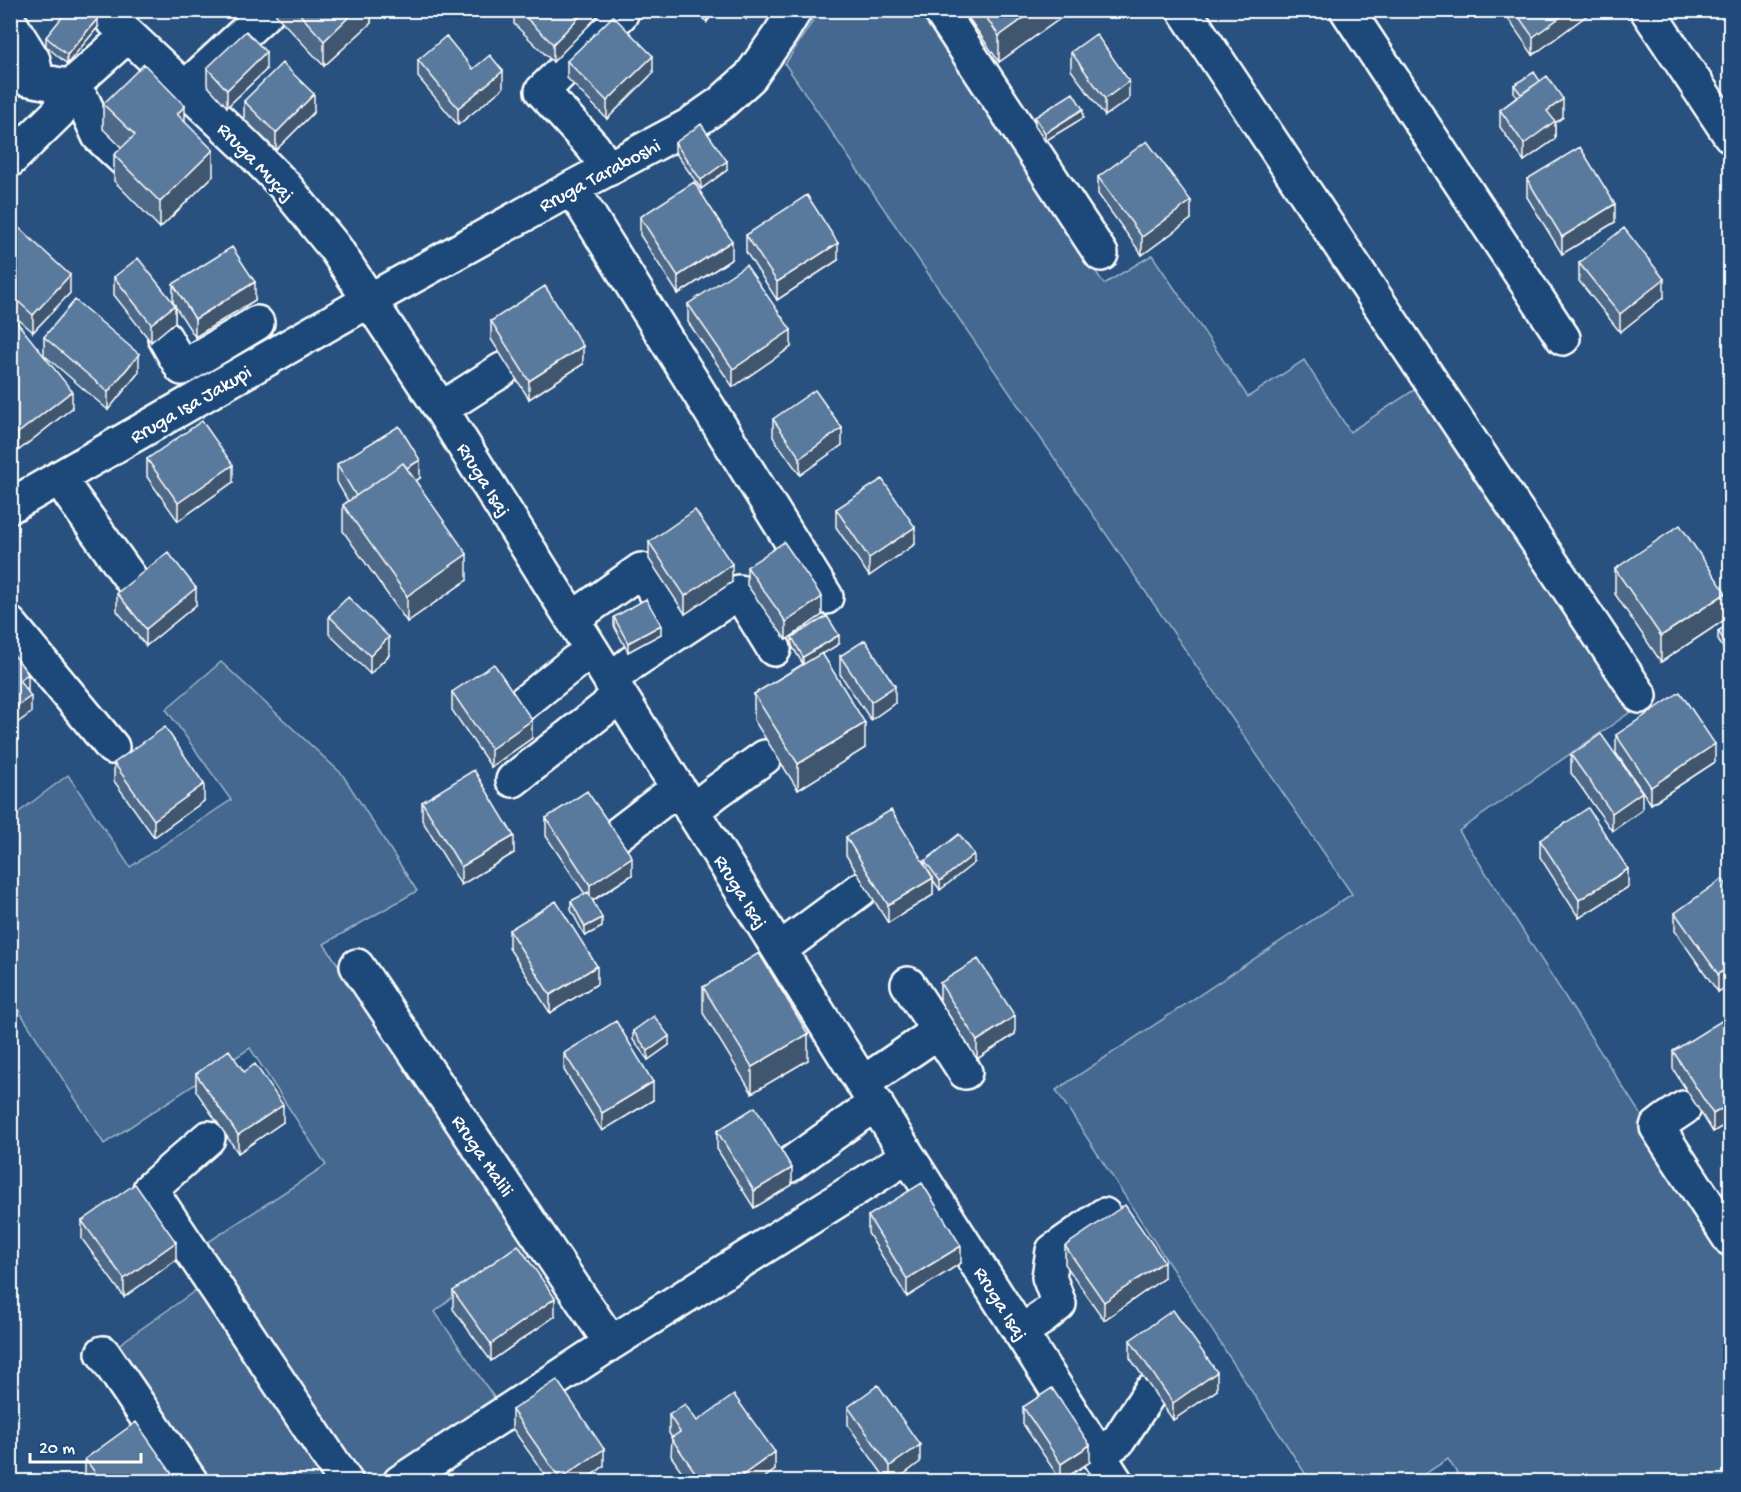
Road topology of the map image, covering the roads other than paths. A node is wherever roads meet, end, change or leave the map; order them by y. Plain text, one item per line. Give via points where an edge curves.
1 (269, 10) edge
2 (795, 10) edge
3 (940, 10) edge
4 (1184, 10) edge
5 (1347, 10) edge
6 (1647, 10) edge
7 (621, 14) dead end
8 (120, 20) edge
9 (10, 23) edge
10 (45, 82) edge
11 (185, 88) junction
12 (1731, 135) edge
13 (10, 160) edge
14 (128, 163) edge
15 (608, 169) junction
16 (572, 188) junction
17 (1101, 254) dead end
18 (370, 300) junction
19 (165, 338) dead end
20 (1563, 338) dead end
21 (256, 365) junction
22 (502, 370) dead end
23 (441, 409) junction
24 (60, 478) junction
25 (10, 506) edge
26 (133, 582) edge
27 (826, 597) dead end
28 (668, 611) dead end
29 (572, 619) junction
30 (10, 624) edge
31 (774, 649) dead end
32 (593, 652) junction
33 (614, 686) junction
34 (1640, 696) dead end
35 (520, 706) edge
36 (112, 747) dead end
37 (765, 757) dead end
38 (513, 780) dead end
39 (685, 800) junction
40 (613, 838) edge
41 (860, 890) dead end
42 (779, 950) junction
43 (357, 966) dead end
44 (908, 984) dead end
45 (939, 1031) junction
46 (964, 1072) dead end
47 (869, 1093) junction
48 (1684, 1108) dead end
49 (208, 1138) dead end
50 (908, 1156) junction
51 (788, 1166) edge
52 (1104, 1215) dead end
53 (1731, 1239) edge
54 (1020, 1332) junction
55 (611, 1343) junction
56 (103, 1353) dead end
57 (1150, 1392) dead end
58 (1099, 1454) junction
59 (191, 1482) edge
60 (346, 1482) edge
61 (400, 1482) edge
62 (1116, 1482) edge

1 - 11 street
2 - 15 street, Rruga Taraboshi via 750,77 721,103 688,126
3 - 17 street
4 - 34 street
5 - 20 street
6 - 12 street
7 - 15 street via 542,91
8 - 10 street, Rruga Muçaj
8 - 11 street, Rruga Muçaj
9 - 10 street
10 - 13 street via 61,107 59,112
10 - 14 street via 83,101 99,136
11 - 18 street, Rruga Muçaj via 284,185 335,248
15 - 16 street, Rruga Taraboshi
16 - 18 street, Rruga Taraboshi
16 - 27 street
18 - 21 street, Rruga Isa Jakupi
18 - 23 street, Rruga Isaj
19 - 21 street via 182,368 247,329
21 - 24 street, Rruga Isa Jakupi
22 - 23 street
23 - 29 street, Rruga Isaj
24 - 25 street, Rruga Isa Jakupi
24 - 26 street
28 - 29 street via 640,570
29 - 32 street, Rruga Isaj
30 - 36 street
31 - 33 street via 739,592 633,662
32 - 33 street, Rruga Isaj
32 - 35 street
33 - 38 street via 605,708
33 - 39 street, Rruga Isaj
37 - 39 street via 716,792
39 - 40 street
39 - 42 street, Rruga Isaj
41 - 42 street
42 - 47 street, Rruga Isaj
43 - 55 street, Rruga Halili
44 - 45 street
45 - 46 street
45 - 47 street
47 - 50 street, Rruga Isaj
47 - 51 street
48 - 53 street via 1657,1127
49 - 60 street via 150,1190
50 - 54 street, Rruga Isaj
50 - 55 street
52 - 54 street via 1053,1251 1049,1277 1059,1304
54 - 58 street, Rruga Isaj
55 - 61 street
56 - 59 street
57 - 58 street via 1118,1442
58 - 62 street, Rruga Isaj

